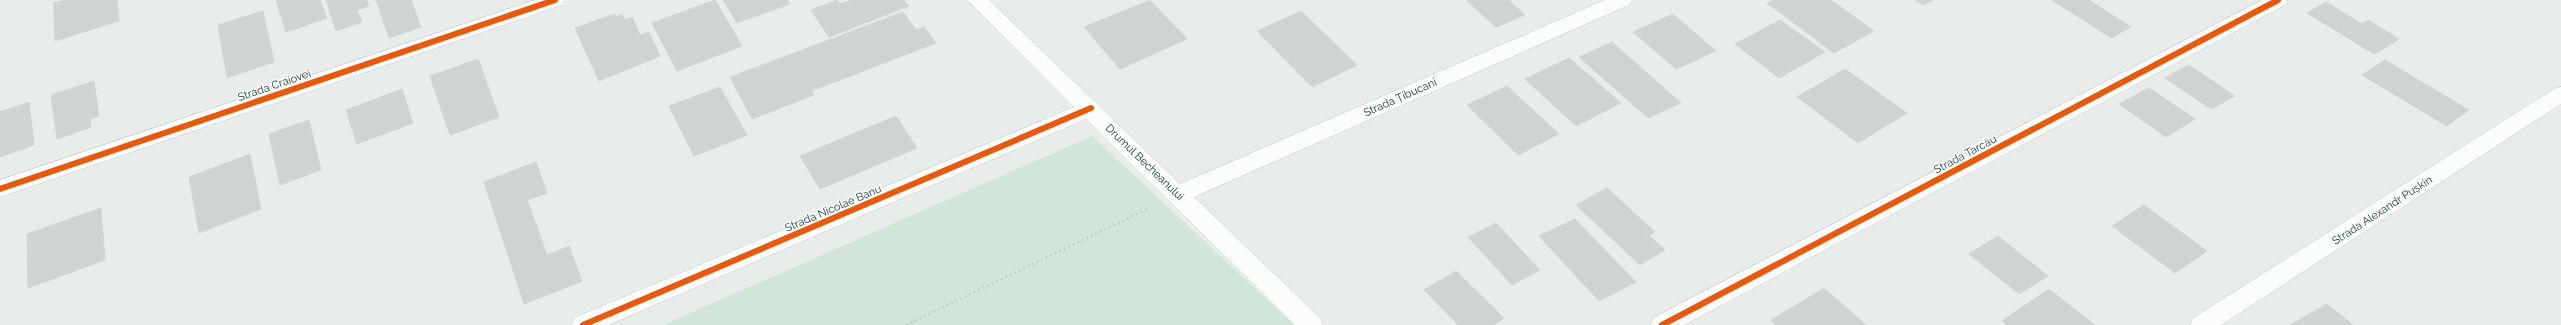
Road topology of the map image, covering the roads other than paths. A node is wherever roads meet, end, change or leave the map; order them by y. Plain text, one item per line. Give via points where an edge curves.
1 (555, 0) edge
2 (977, 0) edge
3 (1622, 0) edge
4 (2278, 0) edge
5 (2561, 94) edge
6 (1091, 108) junction
7 (0, 189) edge
8 (1179, 194) junction
9 (583, 325) edge
10 (1311, 325) edge
11 (1662, 325) edge
12 (2202, 325) edge

1 - 7 street, Strada Craiovei
2 - 6 street, Drumul Becheanului
3 - 8 street, Strada Țibucani
4 - 11 street, Strada Tarcău
5 - 12 street, Strada Alexandr Pușkin
6 - 8 street, Drumul Becheanului
6 - 9 street, Strada Nicolae Banu
8 - 10 street, Drumul Becheanului

